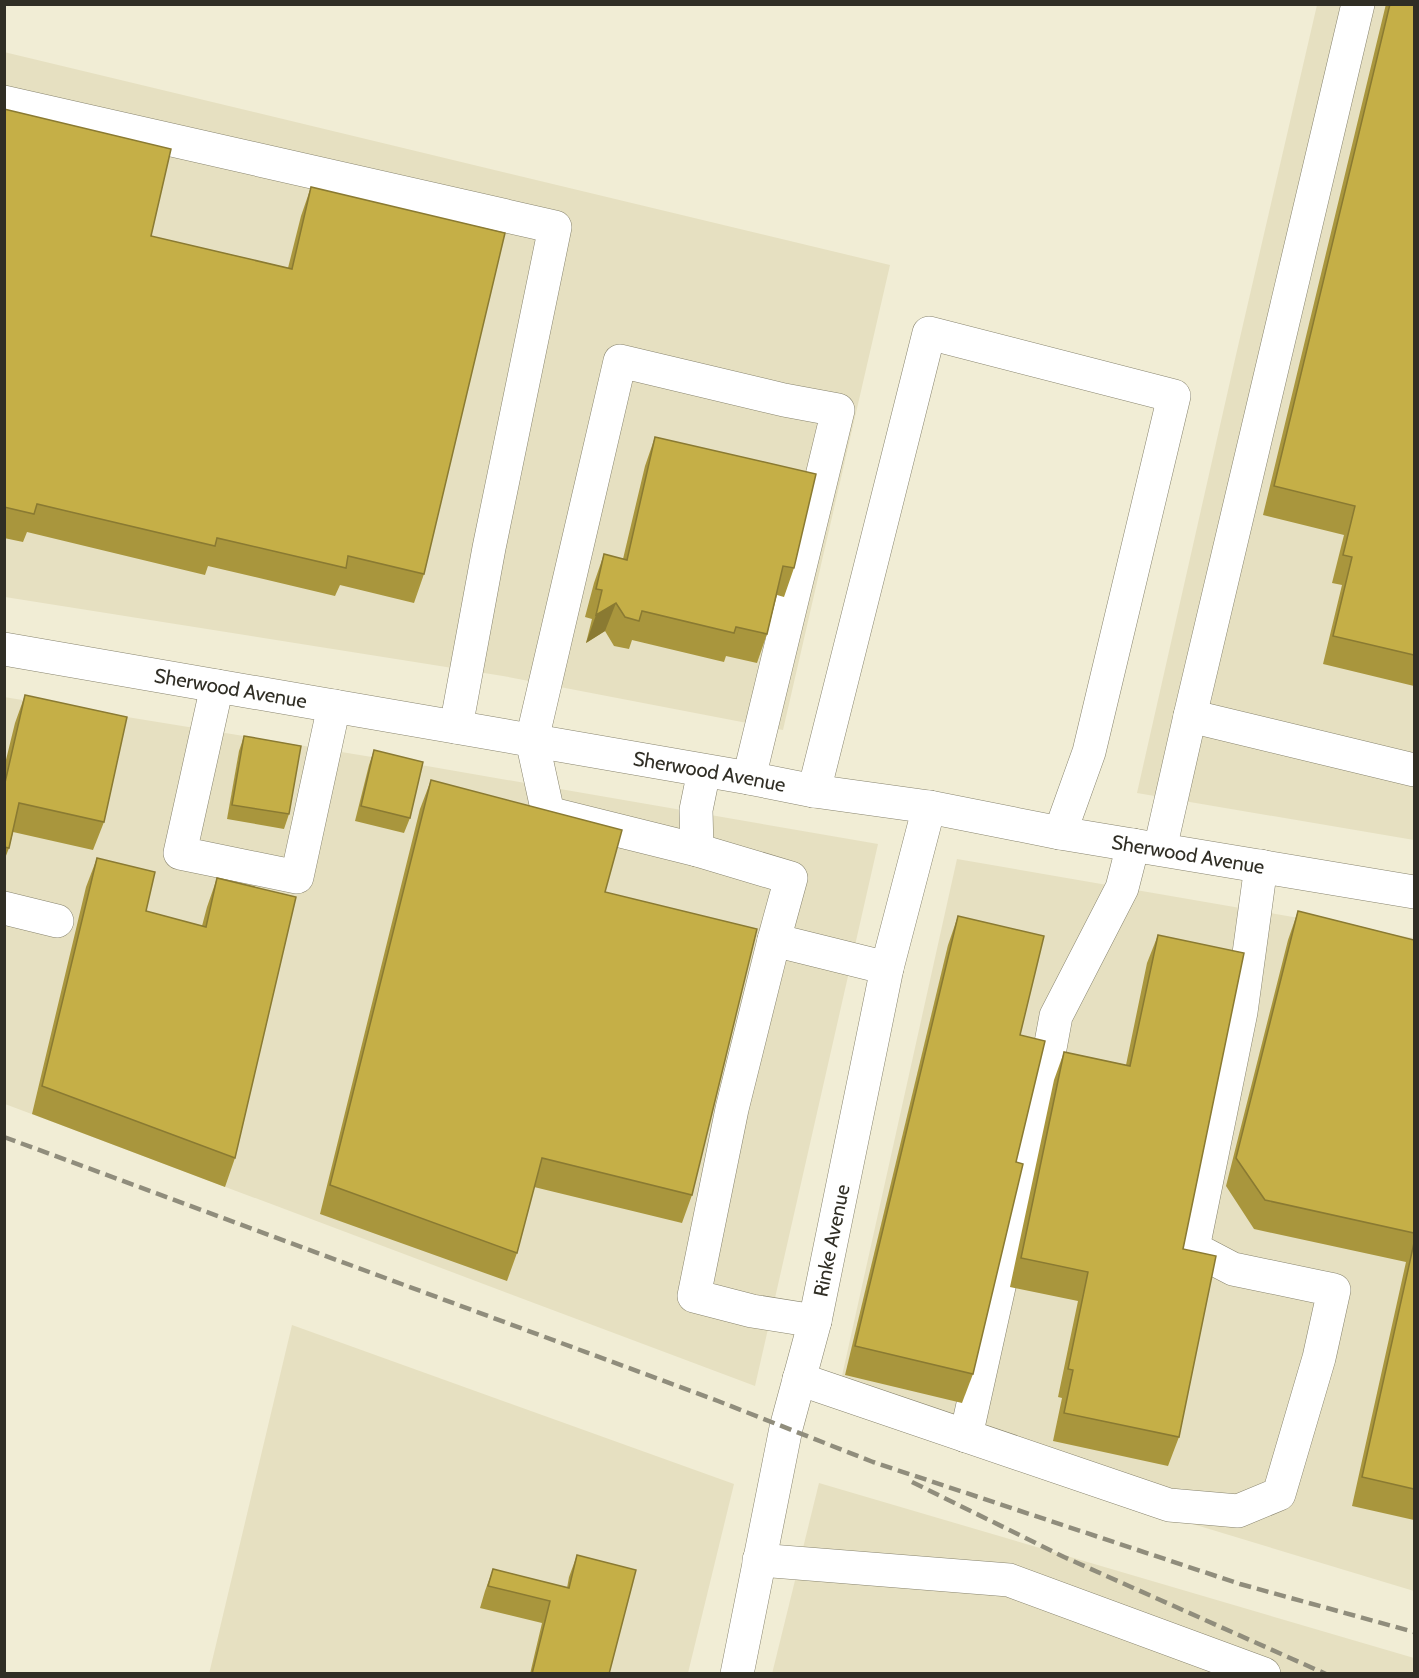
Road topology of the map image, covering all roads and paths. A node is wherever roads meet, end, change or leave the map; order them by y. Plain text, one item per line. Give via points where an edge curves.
1 (1358, 4) edge
2 (4, 102) edge
3 (10, 658) edge
4 (217, 686) junction
5 (334, 706) junction
6 (1190, 716) junction
7 (456, 727) junction
8 (532, 740) junction
9 (1414, 770) edge
10 (704, 771) junction
11 (749, 778) junction
12 (814, 791) junction
13 (928, 807) junction
14 (1060, 833) junction
15 (1146, 847) junction
16 (697, 850) junction
17 (1261, 866) junction
18 (1414, 892) edge
19 (4, 908) edge
20 (57, 921) dead end
21 (774, 940) junction
22 (887, 968) junction
23 (815, 1321) junction
24 (799, 1379) junction
25 (966, 1436) junction
26 (759, 1560) junction
27 (742, 1672) edge
28 (1264, 1674) edge

1 - 6 street
2 - 7 street via 555,227
3 - 4 street, Sherwood Avenue
4 - 5 street, Sherwood Avenue
4 - 5 street via 180,853 297,877
5 - 7 street, Sherwood Avenue
6 - 9 street
6 - 15 street
7 - 8 street, Sherwood Avenue
8 - 10 street, Sherwood Avenue
8 - 11 street via 620,361 838,410
8 - 16 street via 548,813
10 - 11 street, Sherwood Avenue
10 - 16 street via 696,810
11 - 12 street, Sherwood Avenue
12 - 13 street, Sherwood Avenue
12 - 14 street via 929,333 1174,396 1089,752
13 - 14 street, Sherwood Avenue
13 - 22 street, Rinke Avenue
14 - 15 street, Sherwood Avenue
15 - 17 street, Sherwood Avenue
15 - 25 street via 1056,1016
16 - 21 street via 791,878
17 - 18 street, Sherwood Avenue
17 - 25 street via 1240,1012 1193,1248 1233,1269 1334,1290 1319,1358 1279,1494 1238,1511 1168,1505
19 - 20 street
21 - 22 street
21 - 23 street via 732,1108 694,1296
22 - 23 street, Rinke Avenue
23 - 24 street, Rinke Avenue
24 - 25 street
24 - 26 street, Rinke Avenue
26 - 27 street, Rinke Avenue
26 - 28 street via 1009,1580

